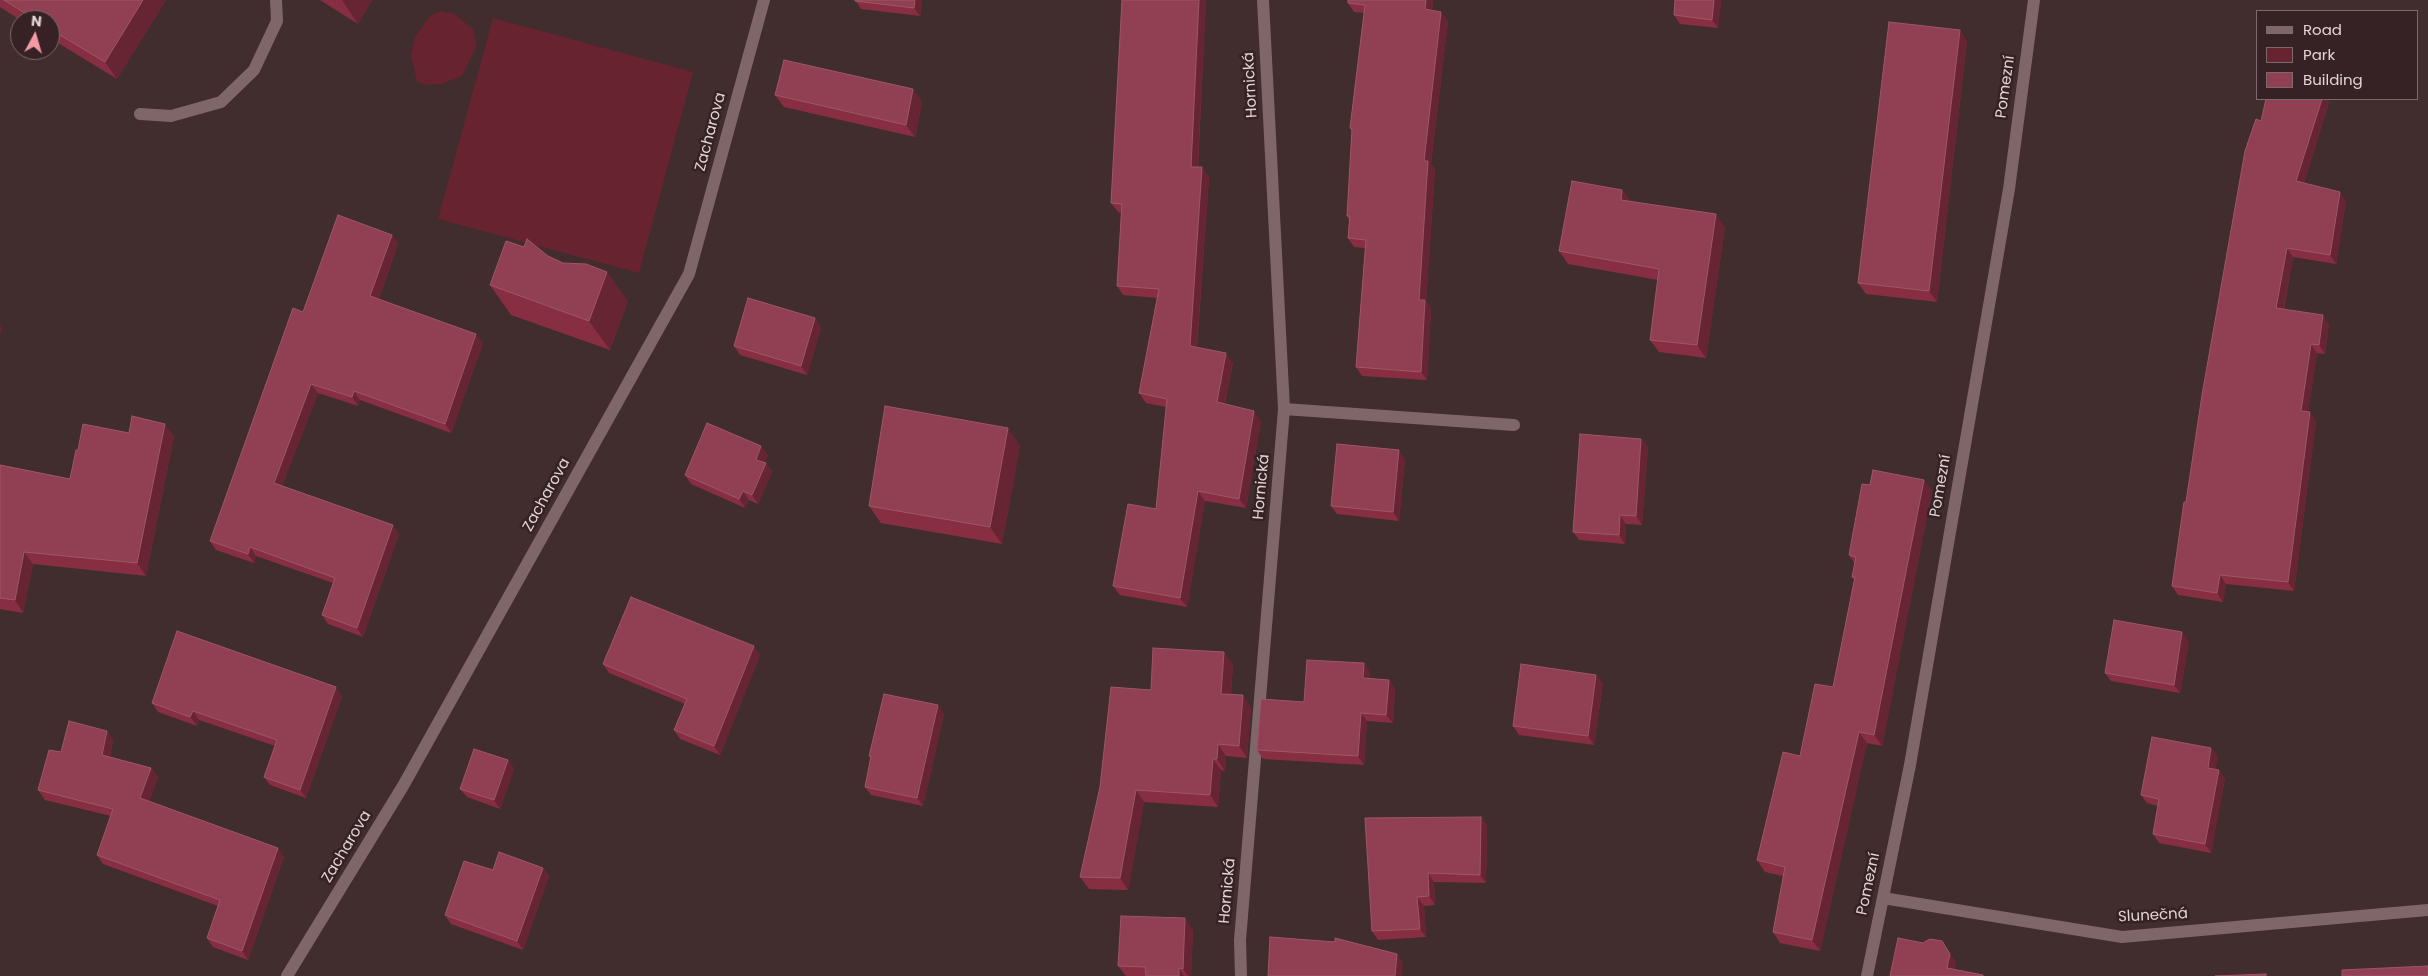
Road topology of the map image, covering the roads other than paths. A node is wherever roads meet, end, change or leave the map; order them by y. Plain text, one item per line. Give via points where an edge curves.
1 (276, 0) edge
2 (764, 0) edge
3 (1263, 0) edge
4 (2034, 0) edge
5 (140, 114) dead end
6 (1284, 409) junction
7 (1514, 426) dead end
8 (1883, 898) junction
9 (2428, 910) edge
10 (287, 976) edge
11 (1241, 976) edge
12 (1867, 976) edge

1 - 5 street via 277,20 254,70 221,102 172,116
2 - 10 street, Zacharova via 689,274 403,786
3 - 6 street, Hornická
4 - 8 street, Pomezní via 2007,198 1912,755
6 - 7 street
6 - 11 street, Hornická via 1240,940
8 - 9 street, Slunečná via 2122,937
8 - 12 street, Pomezní

